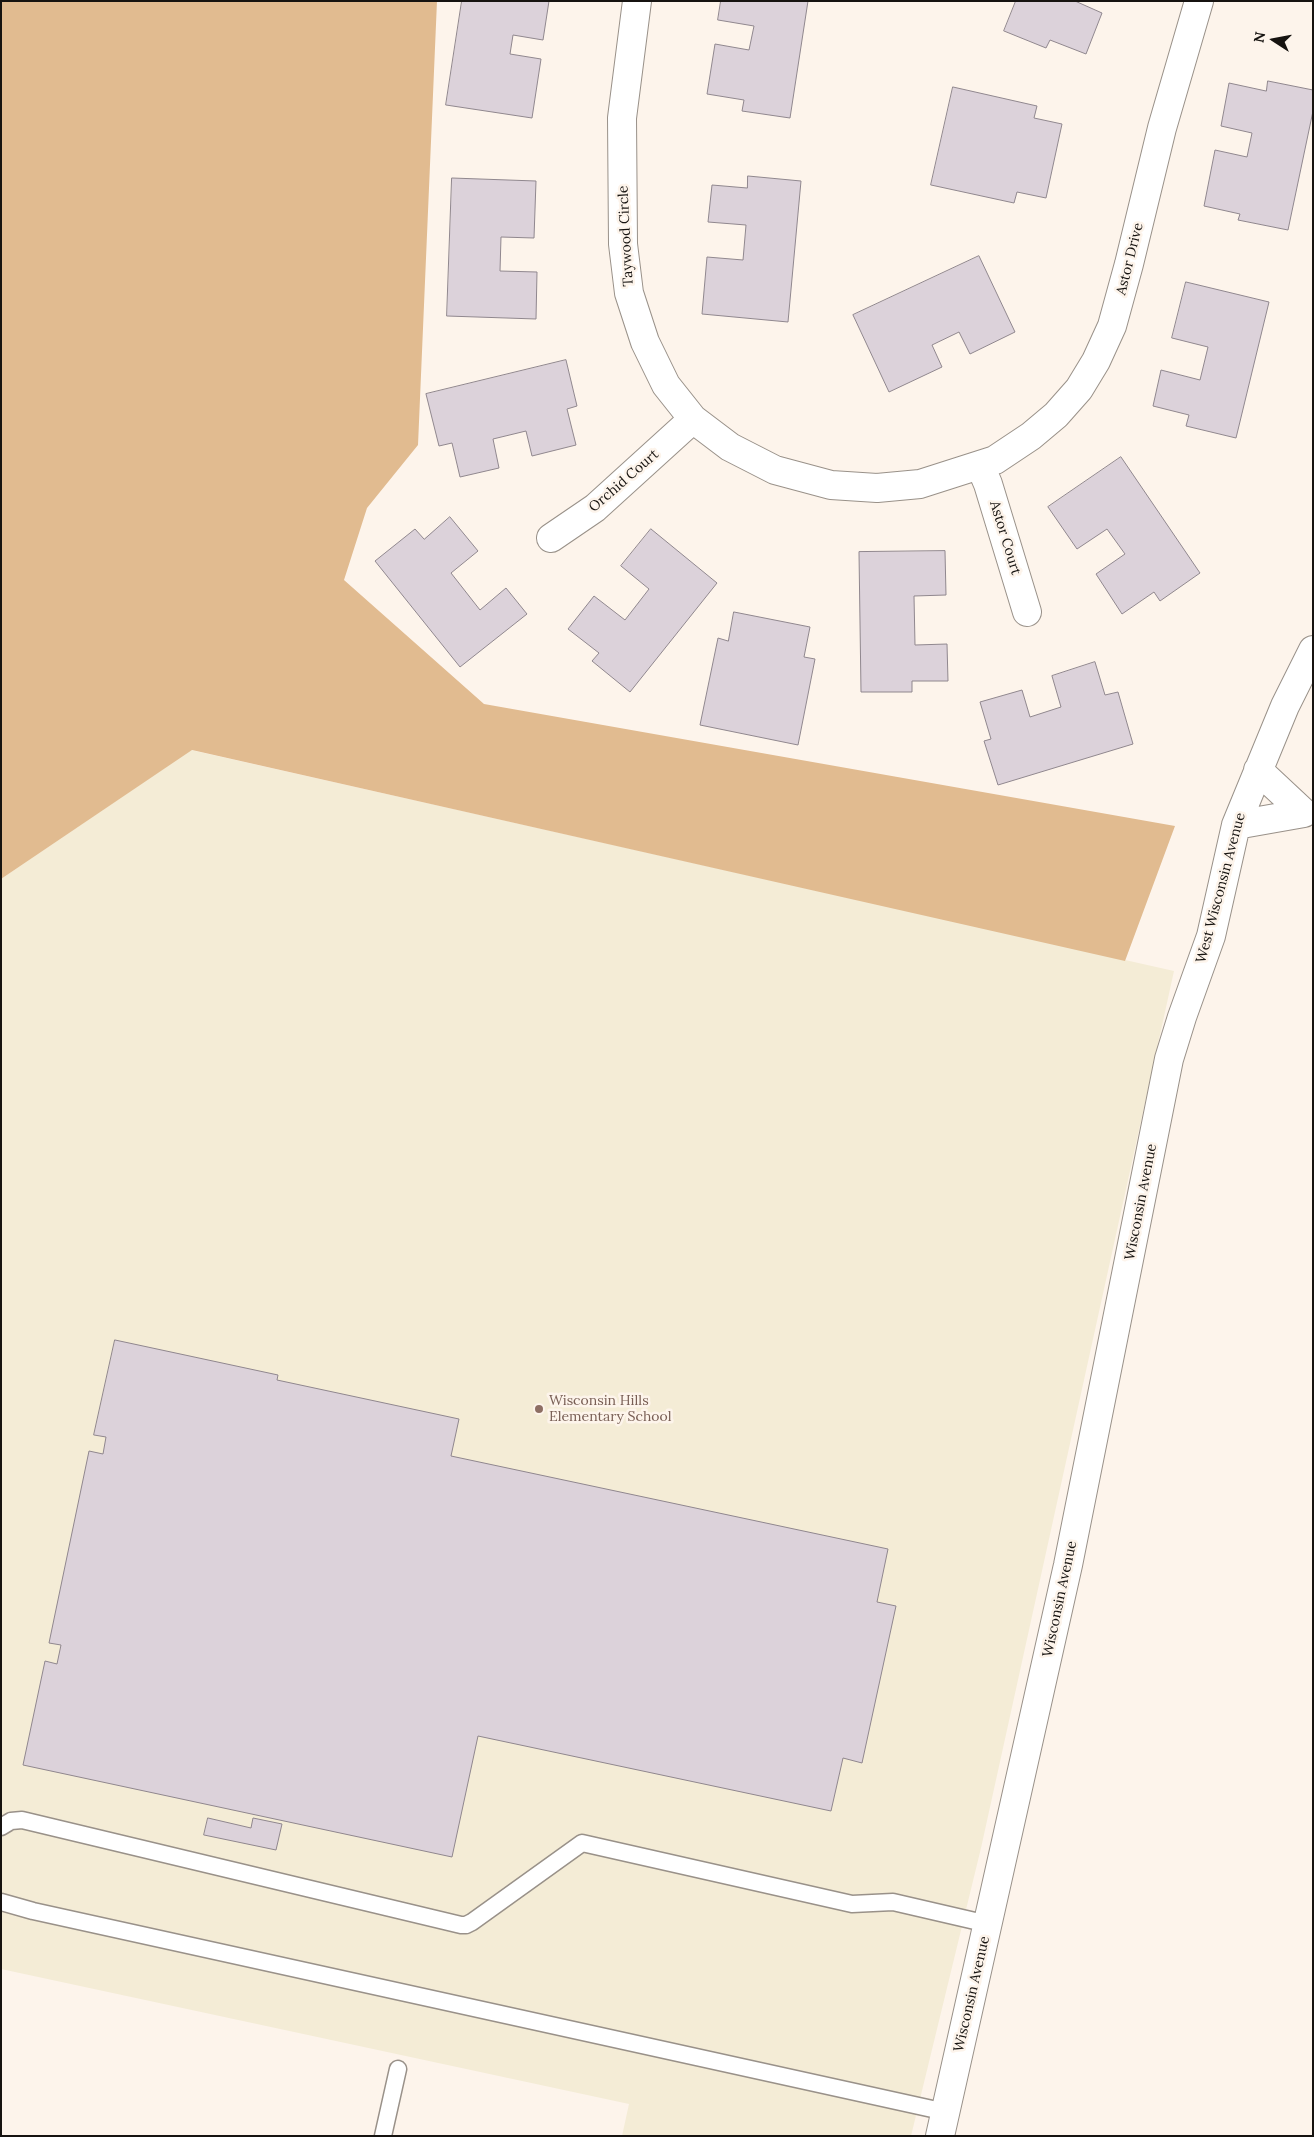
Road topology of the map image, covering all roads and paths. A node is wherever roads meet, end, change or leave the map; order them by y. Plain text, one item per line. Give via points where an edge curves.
1 (637, 1) edge
2 (1199, 1) edge
3 (694, 419) junction
4 (980, 465) junction
5 (551, 538) dead end
6 (1027, 612) dead end
7 (1313, 650) edge
8 (1258, 770) junction
9 (1310, 810) edge
10 (1236, 825) junction
11 (1169, 1059) joint
12 (1, 1827) edge
13 (1, 1902) edge
14 (988, 1924) junction
15 (398, 2069) dead end
16 (943, 2124) edge
17 (383, 2136) edge

1 - 3 street, Taywood Circle via 622,118 623,244 629,293 644,342 666,385
2 - 4 street, Astor Drive via 1162,128 1112,326 1096,361 1079,389 1056,415 995,460
3 - 4 street, Taywood Circle via 730,447 775,470 831,485 877,488 920,484
3 - 5 street, Orchid Court via 595,508
4 - 6 street, Astor Court
7 - 8 street, West Wisconsin Avenue
8 - 9 street
8 - 10 street, West Wisconsin Avenue
9 - 10 street
10 - 11 street, West Wisconsin Avenue via 1211,936
11 - 14 street, Wisconsin Avenue via 1068,1565
12 - 14 lane via 10,1821 22,1820 460,1925 472,1922 582,1843 852,1904 893,1902
13 - 16 lane
14 - 16 street, Wisconsin Avenue
15 - 17 lane

